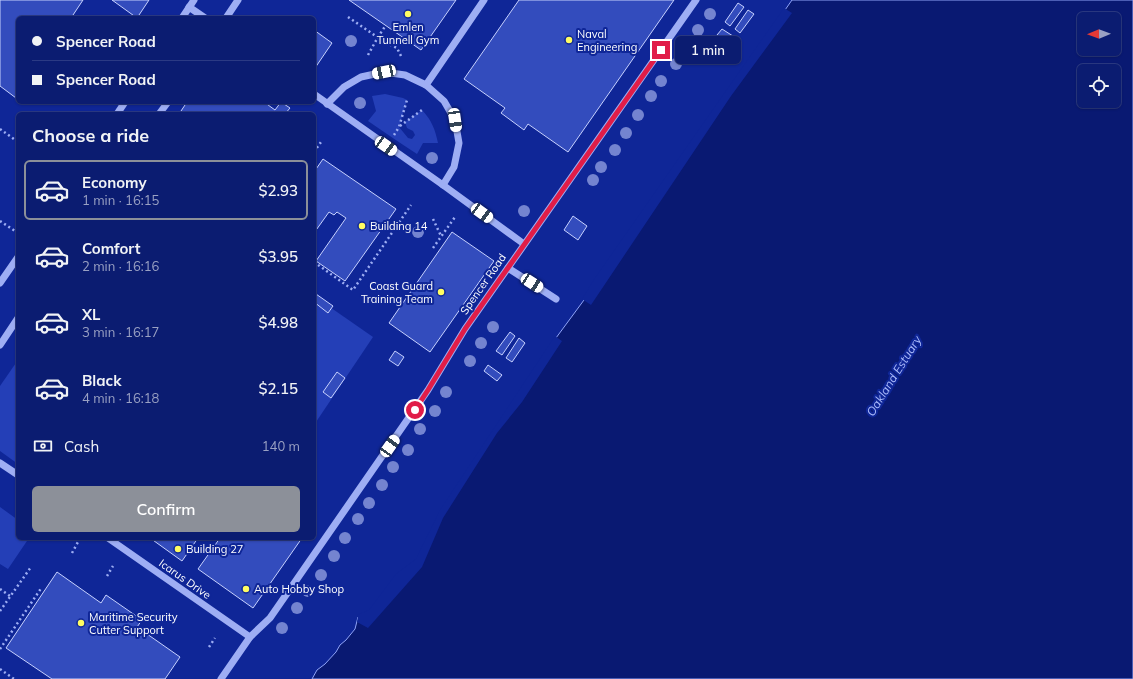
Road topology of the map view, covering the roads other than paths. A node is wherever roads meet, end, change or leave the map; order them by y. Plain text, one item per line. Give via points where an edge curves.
1 (194, 0) edge
2 (238, 0) edge
3 (484, 0) edge
4 (696, 0) edge
5 (189, 7) junction
6 (183, 16) edge
7 (203, 16) edge
8 (227, 16) edge
9 (426, 85) junction
10 (316, 96) edge
11 (327, 104) junction
12 (443, 185) junction
13 (524, 244) junction
14 (16, 260) edge
15 (508, 268) junction
16 (0, 283) edge
17 (556, 299) dead end
18 (16, 321) edge
19 (0, 344) edge
20 (0, 463) edge
21 (16, 474) edge
22 (111, 540) edge
23 (250, 637) junction
24 (221, 679) edge

1 - 5 street
2 - 8 street
3 - 9 street
4 - 13 street, Spencer Road
5 - 6 street
5 - 7 street
9 - 11 street via 405,75 384,72 361,77 344,87
9 - 12 street via 444,101 455,120 459,143 454,167
10 - 11 street
11 - 12 street
12 - 13 street
13 - 15 street, Spencer Road
14 - 16 street
15 - 17 street
15 - 23 street, Spencer Road via 465,329 428,390 270,618
18 - 19 street
20 - 21 street
22 - 23 street, Icarus Drive
23 - 24 street, Spencer Road

